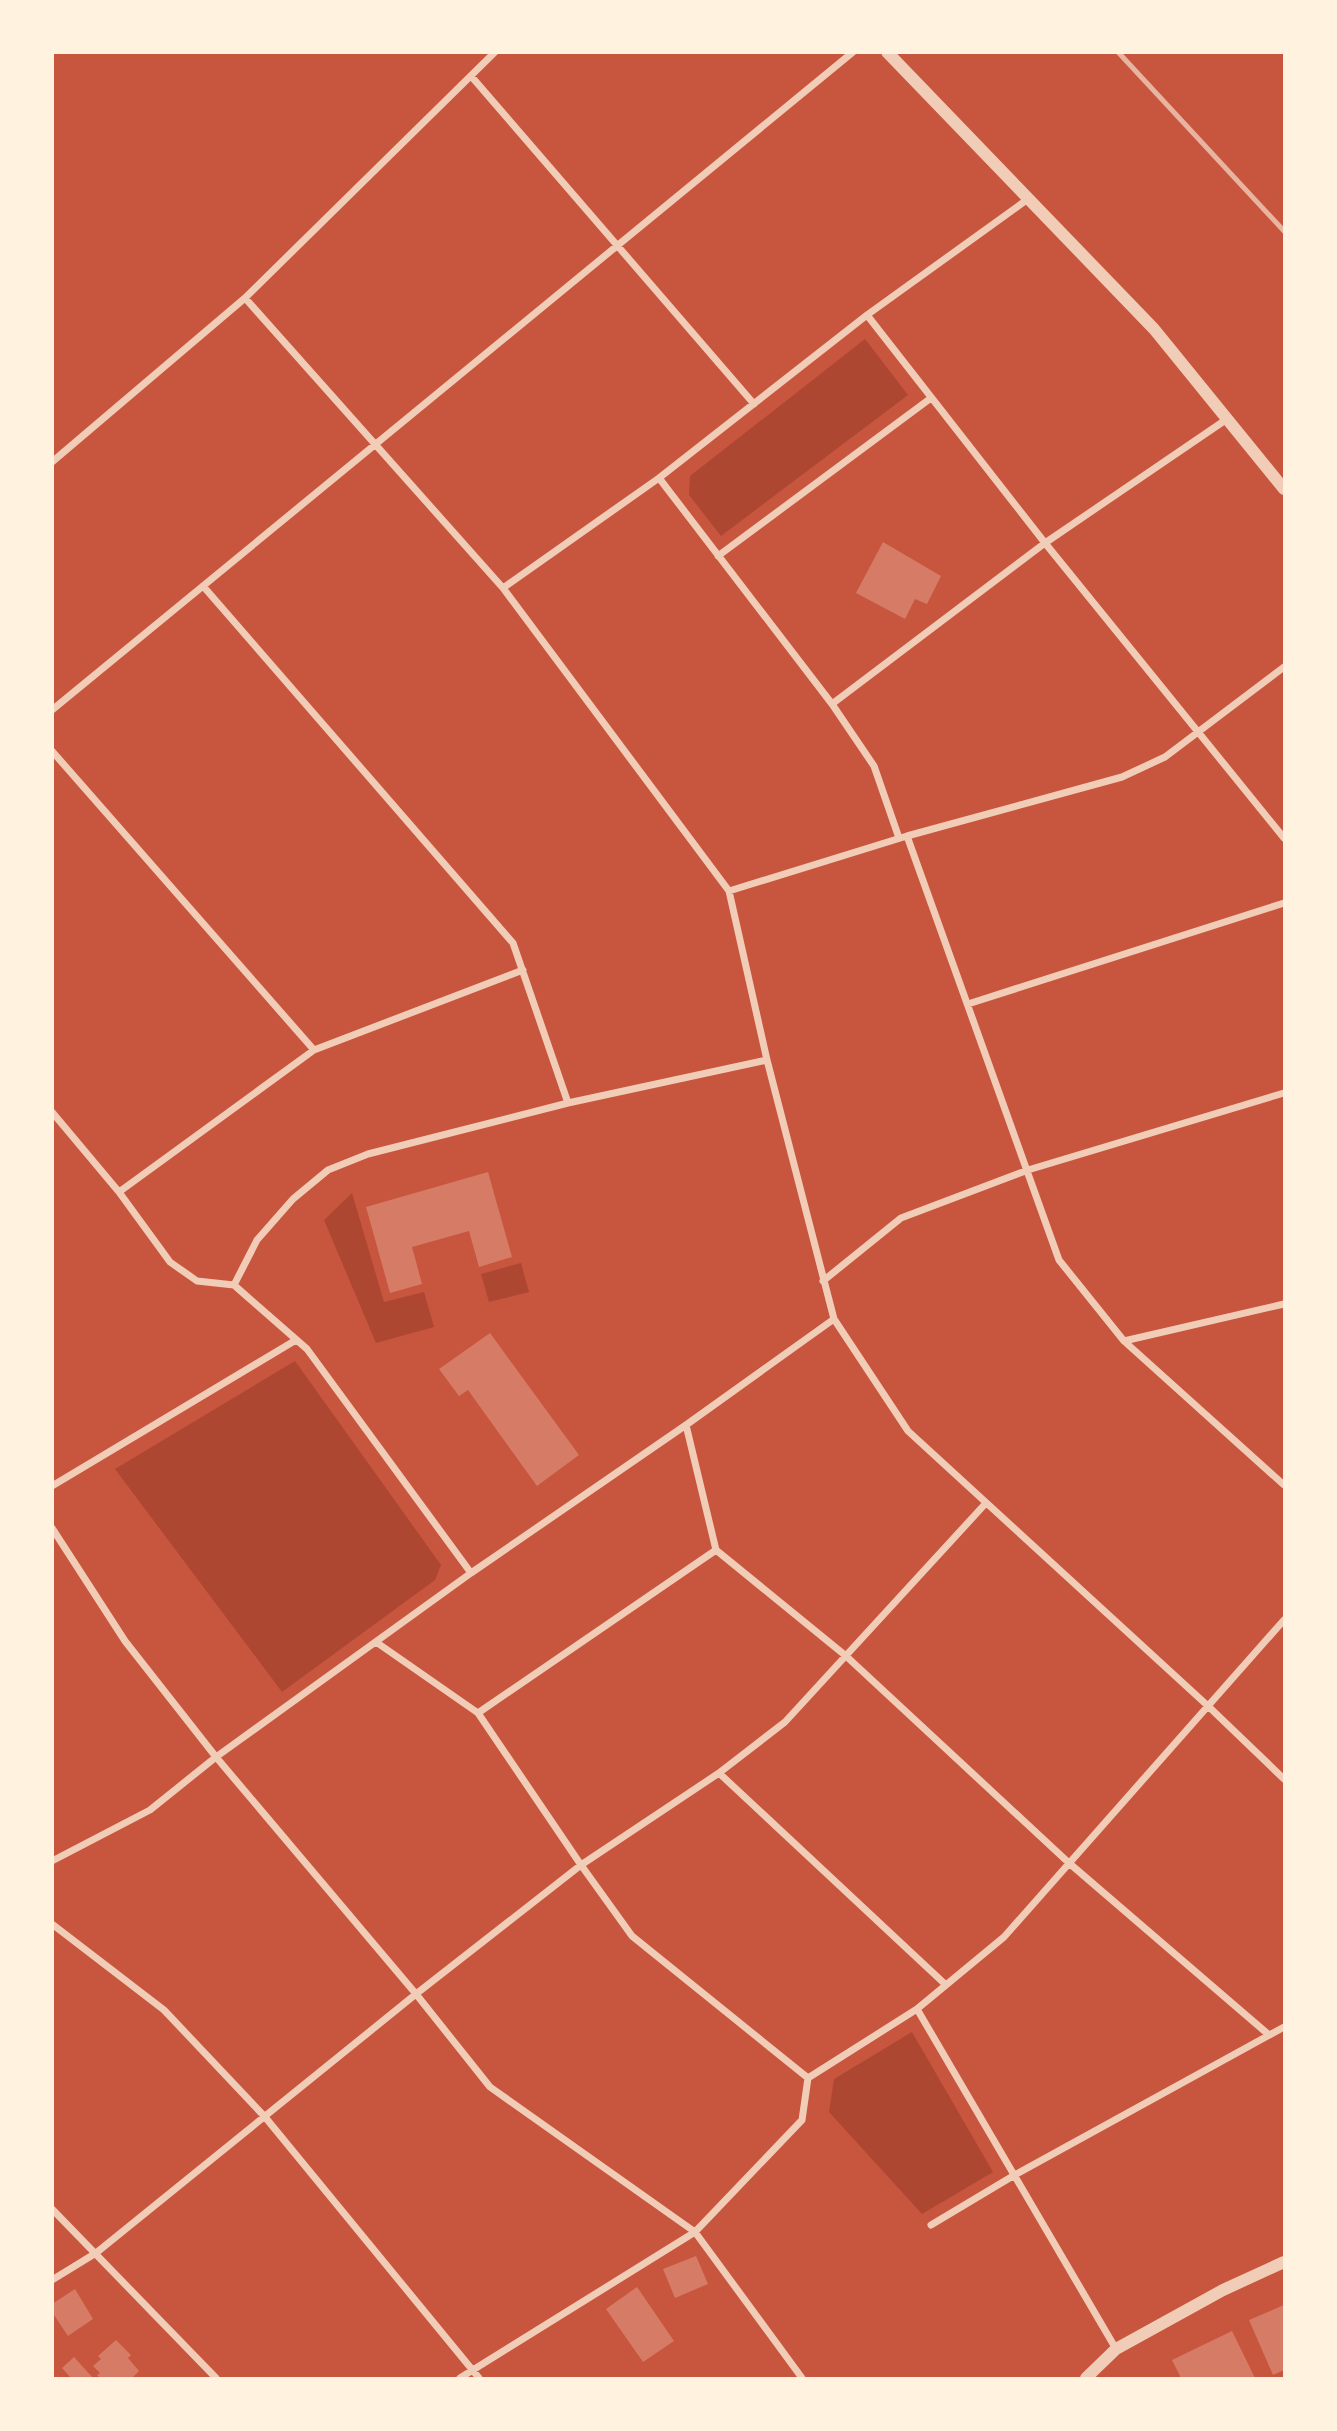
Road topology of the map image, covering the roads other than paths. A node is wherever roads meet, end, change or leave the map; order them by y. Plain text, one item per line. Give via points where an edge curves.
1 (495, 52) edge
2 (853, 52) edge
3 (887, 52) edge
4 (471, 76) junction
5 (1028, 199) junction
6 (618, 246) junction
7 (245, 298) junction
8 (867, 315) junction
9 (932, 398) junction
10 (754, 404) junction
11 (1227, 419) junction
12 (376, 444) junction
13 (52, 462) edge
14 (659, 478) junction
15 (1284, 489) edge
16 (1045, 543) junction
17 (718, 556) junction
18 (203, 586) junction
19 (503, 587) junction
20 (1284, 667) edge
21 (832, 704) junction
22 (52, 710) edge
23 (1197, 733) junction
24 (52, 751) edge
25 (903, 837) junction
26 (1284, 838) edge
27 (729, 891) junction
28 (1284, 904) edge
29 (523, 970) junction
30 (968, 1004) junction
31 (314, 1050) junction
32 (767, 1060) junction
33 (1284, 1093) edge
34 (568, 1103) junction
35 (52, 1112) edge
36 (1028, 1170) junction
37 (120, 1192) junction
38 (822, 1281) junction
39 (234, 1285) junction
40 (1284, 1304) edge
41 (834, 1319) junction
42 (296, 1339) junction
43 (1124, 1341) junction
44 (686, 1425) junction
45 (1284, 1485) edge
46 (52, 1486) edge
47 (986, 1503) junction
48 (52, 1528) edge
49 (716, 1550) junction
50 (471, 1573) junction
51 (1284, 1620) edge
52 (376, 1642) junction
53 (846, 1656) junction
54 (1208, 1706) junction
55 (478, 1713) junction
56 (216, 1757) junction
57 (719, 1773) junction
58 (1284, 1779) edge
59 (52, 1861) edge
60 (1069, 1863) junction
61 (580, 1865) junction
62 (52, 1924) edge
63 (946, 1985) junction
64 (416, 1994) junction
65 (917, 2009) junction
66 (1284, 2026) edge
67 (1269, 2035) junction
68 (808, 2078) junction
69 (265, 2117) junction
70 (1013, 2176) junction
71 (52, 2209) edge
72 (931, 2225) dead end
73 (695, 2232) junction
74 (96, 2253) junction
75 (1284, 2262) edge
76 (52, 2280) edge
77 (1116, 2349) junction
78 (473, 2371) junction
79 (216, 2378) edge
80 (460, 2378) edge
81 (479, 2378) edge
82 (802, 2378) edge
83 (1086, 2378) edge

1 - 4 street
2 - 6 street
3 - 5 street
4 - 6 street
4 - 7 street
5 - 8 street
5 - 11 street via 1154,329
6 - 10 street
6 - 12 street
7 - 12 street
7 - 13 street
8 - 9 street
8 - 10 street
9 - 16 street
9 - 17 street
10 - 14 street
11 - 15 street
11 - 16 street
12 - 18 street
12 - 19 street
14 - 17 street
14 - 19 street
16 - 21 street
16 - 23 street
17 - 21 street
18 - 22 street
18 - 29 street via 513,943
19 - 27 street
20 - 23 street
21 - 25 street via 874,766
23 - 25 street via 1165,757 1122,777
23 - 26 street
24 - 31 street
25 - 27 street
25 - 30 street
27 - 32 street
28 - 30 street
29 - 31 street
29 - 34 street
30 - 36 street
31 - 37 street
32 - 34 street
32 - 38 street
33 - 36 street
34 - 39 street via 368,1154 328,1170 293,1199 257,1240
35 - 37 street
36 - 38 street via 901,1218
36 - 43 street via 1059,1260
37 - 39 street via 170,1262 197,1281
38 - 41 street
39 - 42 street
40 - 43 street
41 - 44 street
41 - 47 street via 908,1431
42 - 46 street
42 - 50 street
43 - 45 street
44 - 49 street
44 - 50 street
47 - 53 street
47 - 54 street
48 - 56 street via 125,1641
49 - 53 street
49 - 55 street
50 - 52 street
51 - 54 street
52 - 55 street
52 - 56 street
53 - 57 street via 785,1722
53 - 60 street
54 - 58 street
54 - 60 street
55 - 61 street
56 - 59 street via 150,1810
56 - 64 street
57 - 61 street
57 - 63 street
60 - 63 street via 1004,1937
60 - 67 street
61 - 64 street
61 - 68 street via 632,1936
62 - 69 street via 164,2010
63 - 65 street
64 - 69 street
64 - 73 street via 490,2087
65 - 68 street
65 - 70 street
66 - 67 street
67 - 70 street
68 - 73 street via 802,2120
69 - 74 street
69 - 78 street
70 - 72 street
70 - 77 street
71 - 74 street
73 - 78 street
73 - 82 street
74 - 76 street
74 - 79 street
75 - 77 street
77 - 83 street
78 - 80 street
78 - 81 street

